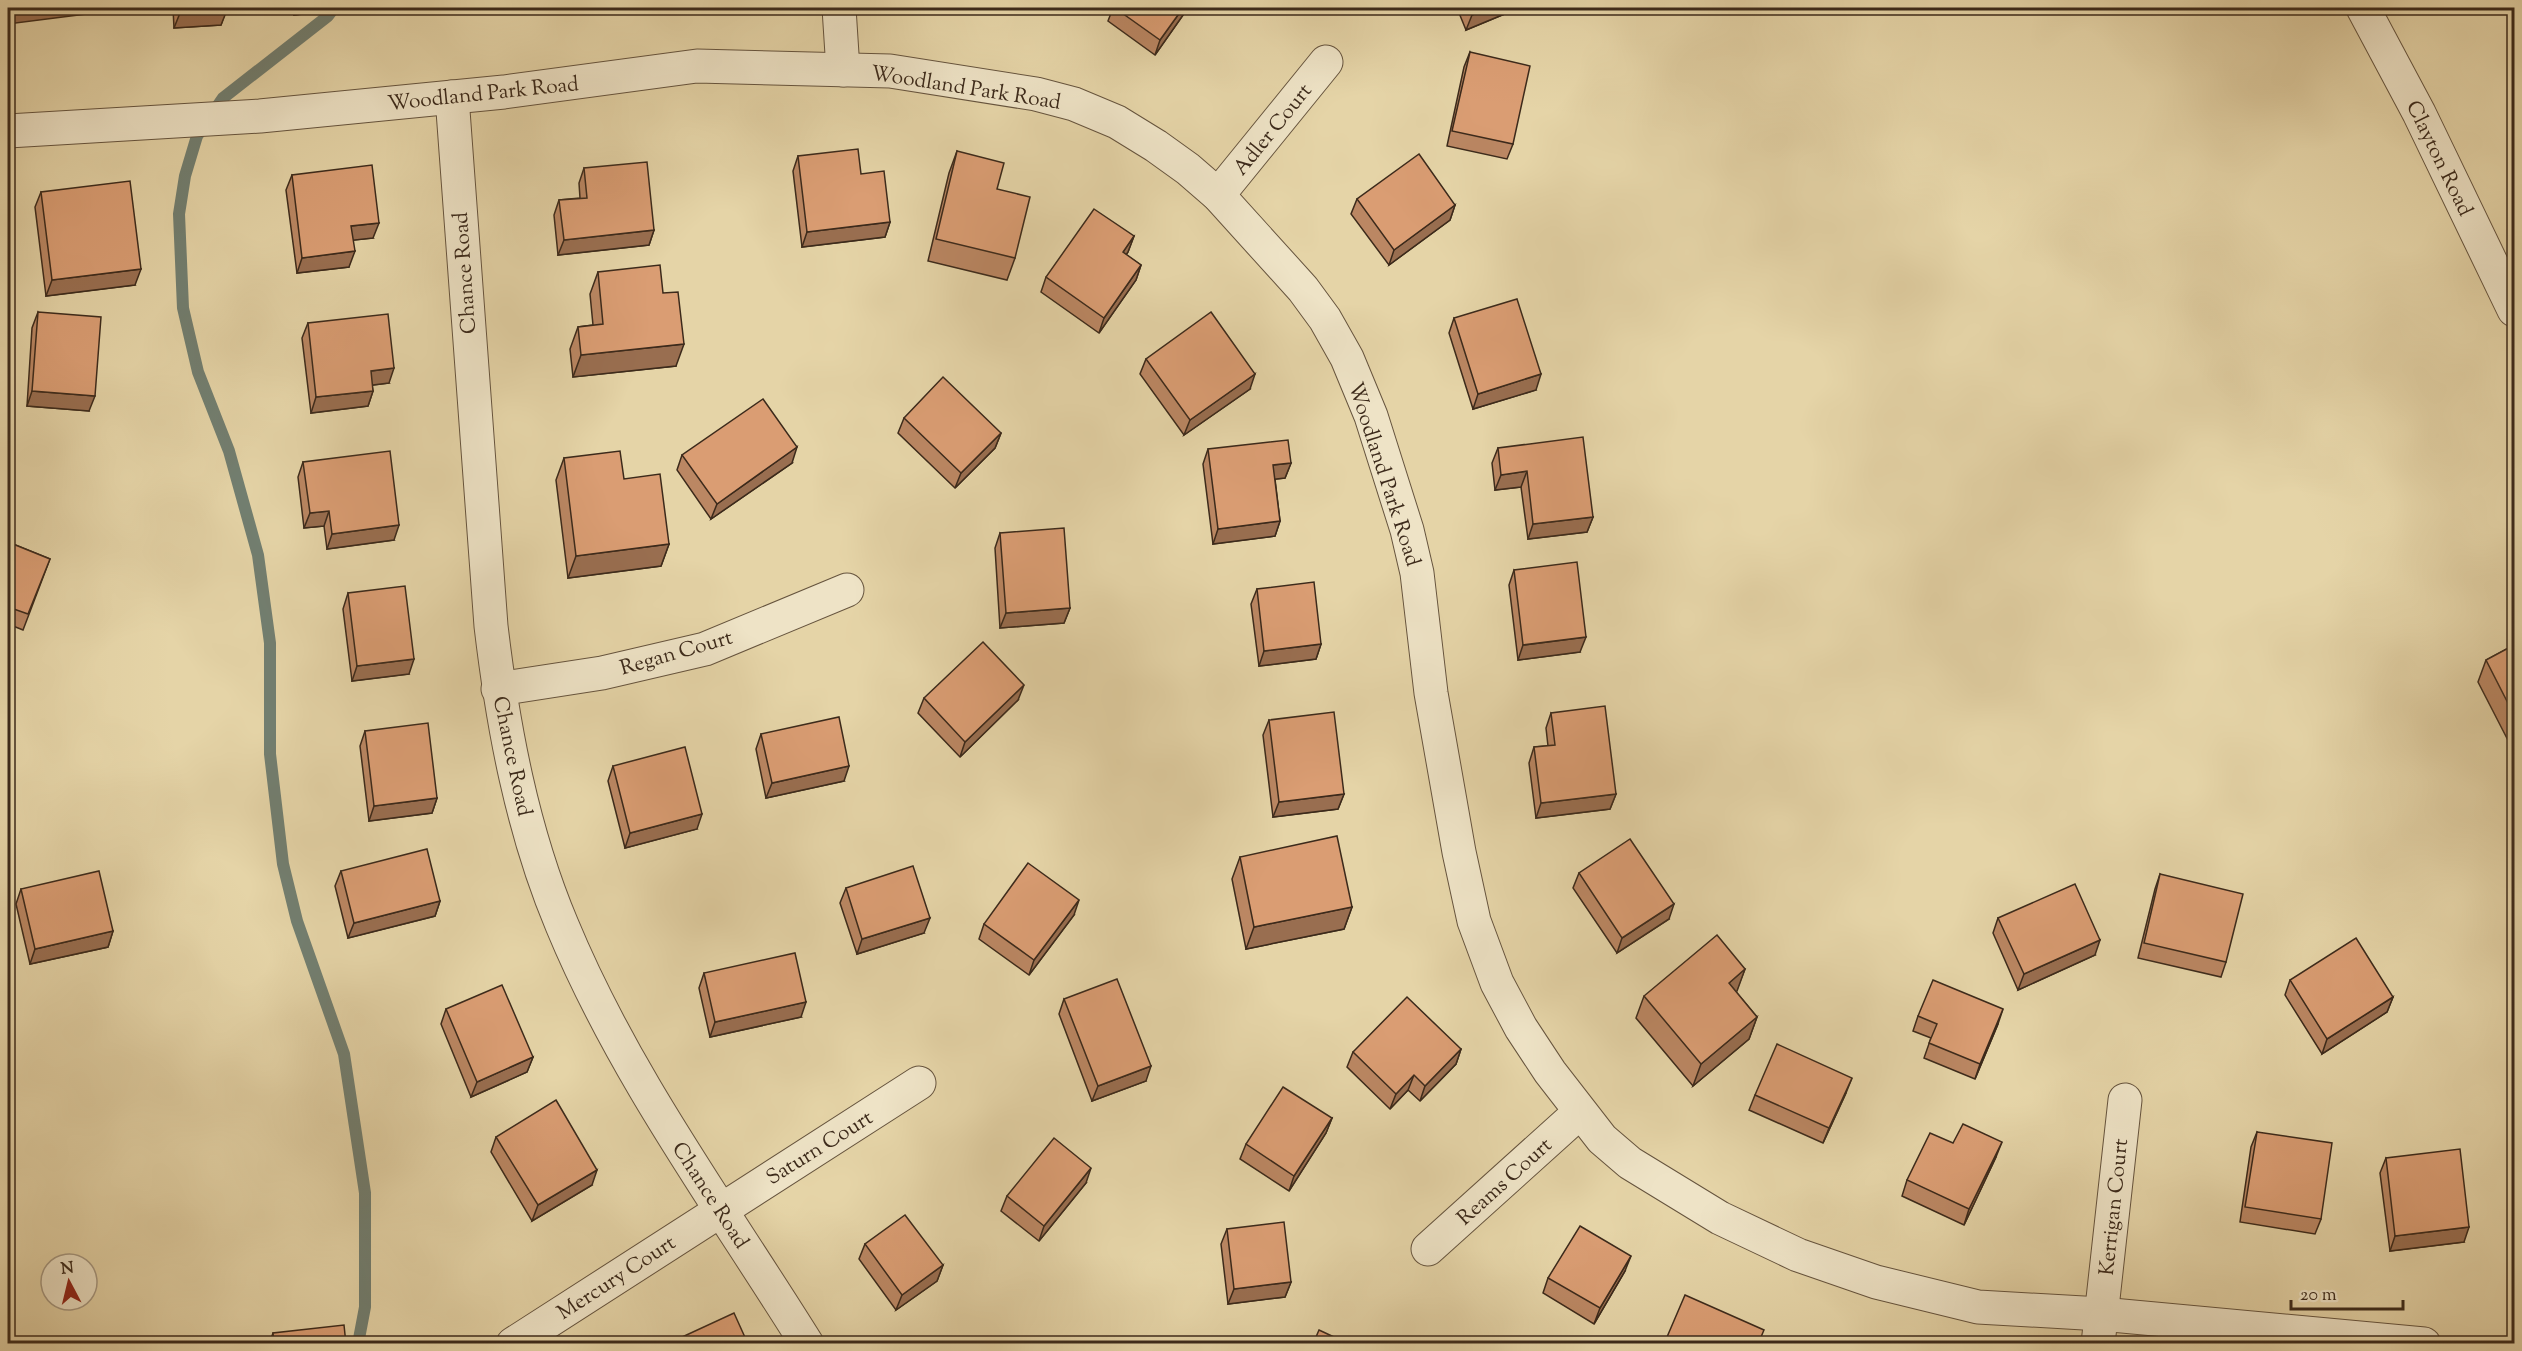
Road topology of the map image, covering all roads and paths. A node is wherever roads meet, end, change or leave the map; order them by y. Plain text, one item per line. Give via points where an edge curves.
1 (839, 8) edge
2 (2363, 8) edge
3 (1326, 62) dead end
4 (843, 70) junction
5 (452, 97) junction
6 (8, 131) edge
7 (1218, 195) junction
8 (2514, 310) edge
9 (847, 590) dead end
10 (498, 688) junction
11 (919, 1083) dead end
12 (2125, 1100) dead end
13 (1580, 1112) junction
14 (720, 1210) junction
15 (1428, 1249) dead end
16 (2100, 1329) edge
17 (513, 1344) edge
18 (807, 1344) edge
19 (2424, 1344) edge

1 - 4 street
2 - 8 street, Clayton Road via 2419,113
3 - 7 street, Adler Court
4 - 5 street, Woodland Park Road via 697,66
4 - 7 street, Woodland Park Road via 890,71 1036,94 1074,104 1117,122 1156,146
5 - 6 street, Woodland Park Road via 205,121
5 - 10 street, Chance Road
7 - 13 street, Woodland Park Road via 1325,319 1347,358 1371,416 1417,573 1431,693 1474,921 1497,983 1521,1028
9 - 10 street, Regan Court via 705,649 602,673
10 - 14 street, Chance Road via 529,830 562,926 640,1082
11 - 14 street, Saturn Court
12 - 16 street, Kerrigan Court
13 - 15 street, Reams Court
13 - 16 street, Woodland Park Road via 1602,1139 1630,1163 1720,1218 1798,1255 1876,1282 1978,1307
14 - 17 street, Mercury Court
14 - 18 street, Chance Road
16 - 19 street, Woodland Park Road

